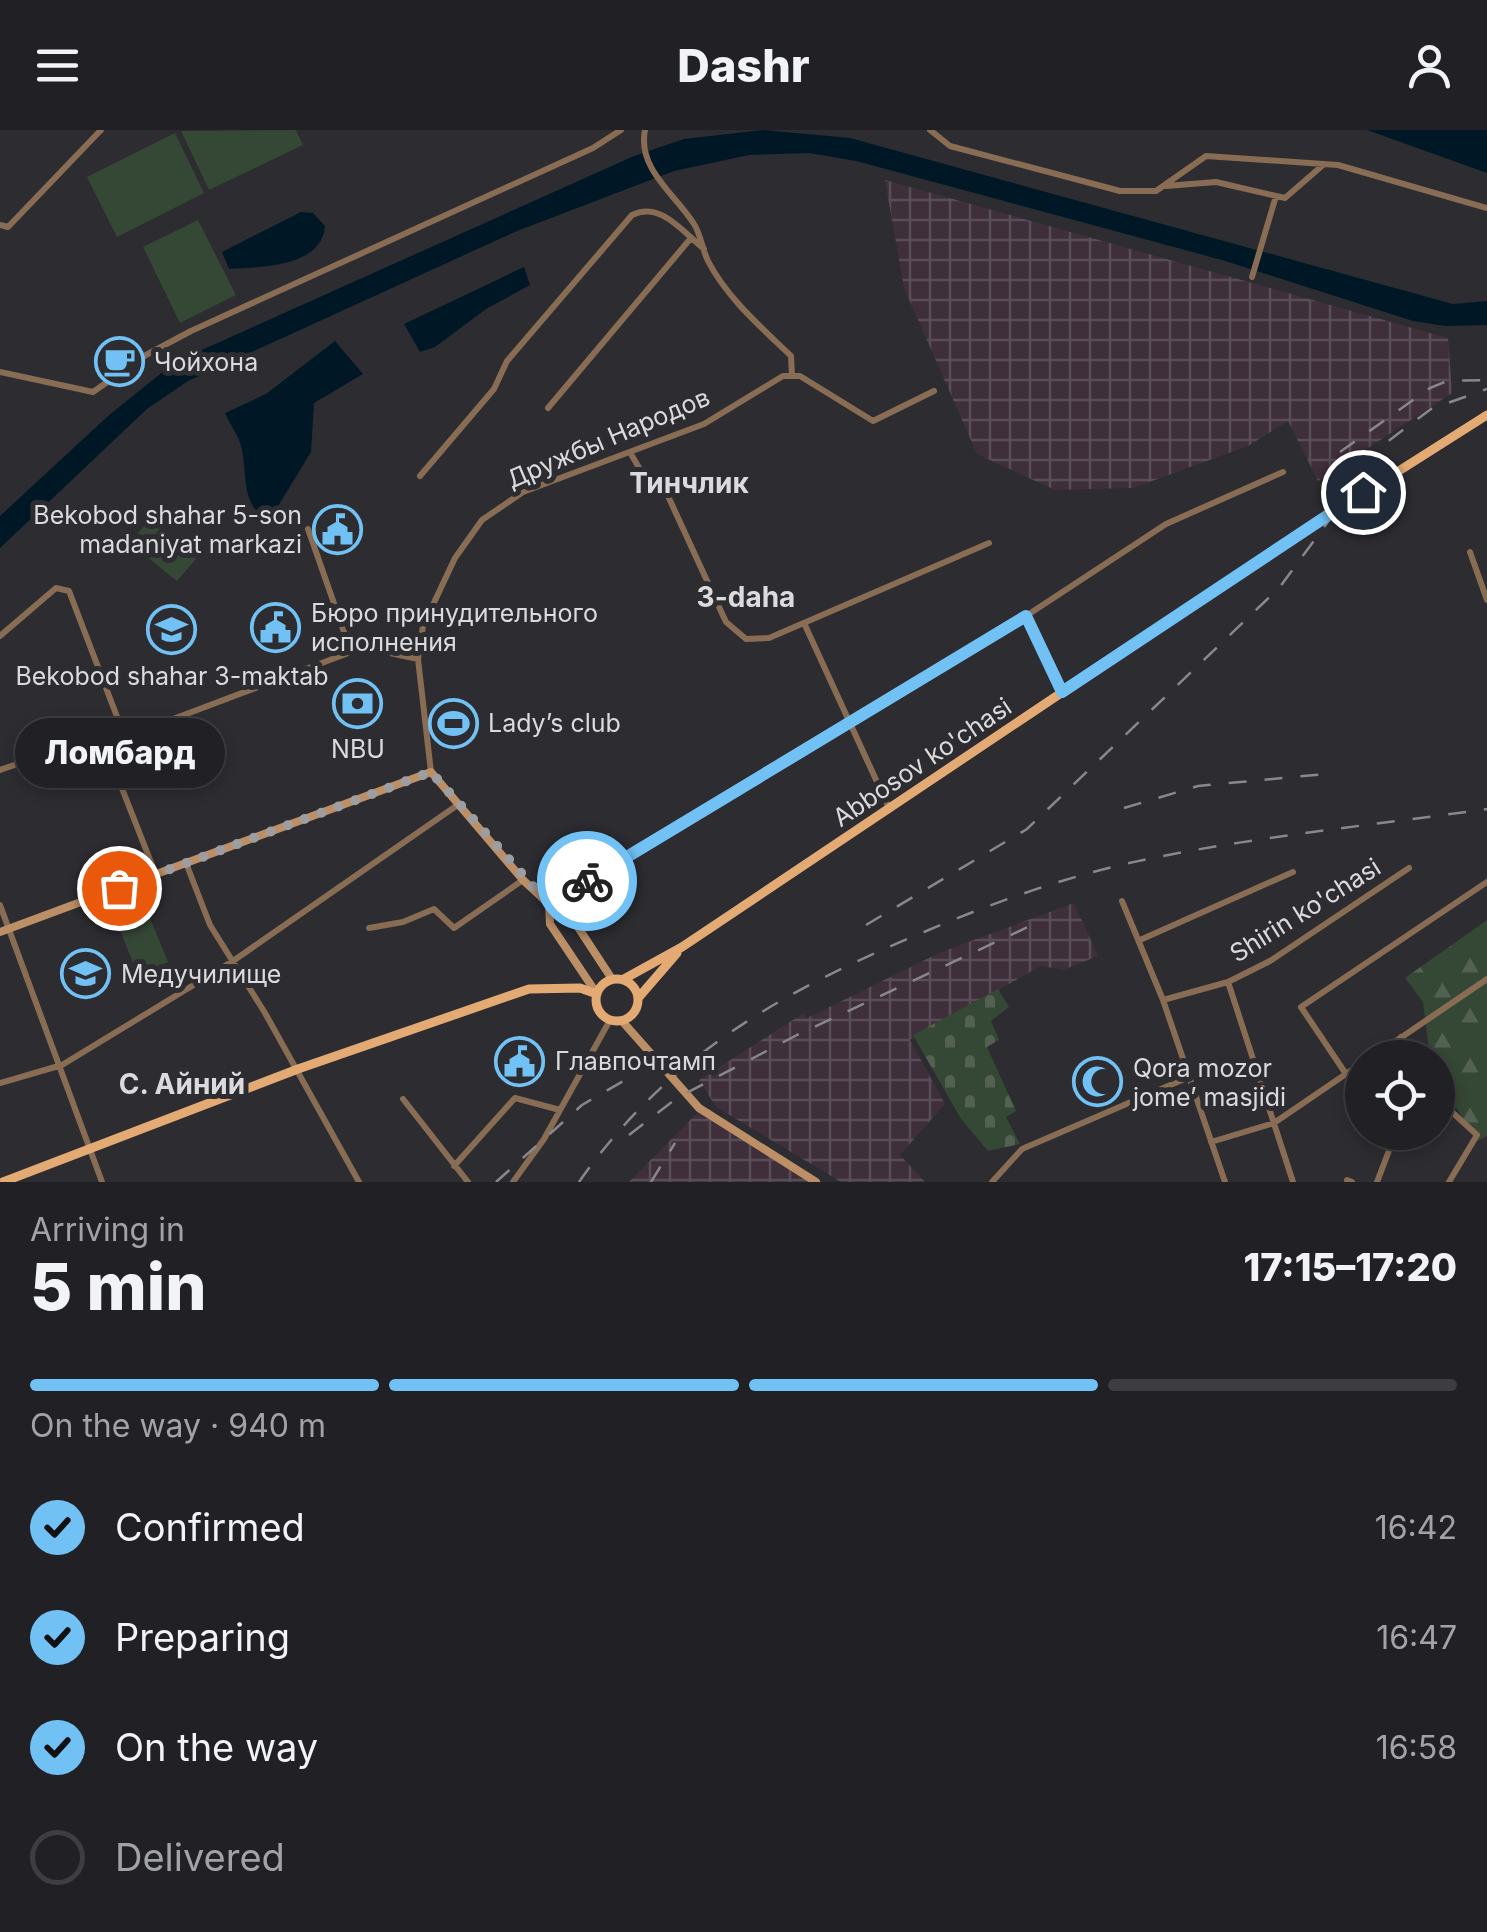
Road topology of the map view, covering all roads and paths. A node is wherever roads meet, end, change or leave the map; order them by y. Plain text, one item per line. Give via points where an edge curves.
1 (100, 130) edge
2 (622, 130) edge
3 (646, 130) edge
4 (930, 130) edge
5 (1324, 164) junction
6 (1162, 186) junction
7 (1276, 196) junction
8 (1487, 208) edge
9 (0, 225) edge
10 (690, 238) junction
11 (704, 249) junction
12 (1252, 277) dead end
13 (0, 372) edge
14 (792, 376) junction
15 (934, 391) dead end
16 (548, 408) dead end
17 (1487, 415) edge
18 (632, 454) junction
19 (1283, 472) dead end
20 (420, 476) dead end
21 (308, 529) dead end
22 (989, 543) dead end
23 (1470, 552) dead end
24 (1487, 600) edge
25 (1026, 616) junction
26 (804, 623) junction
27 (0, 636) edge
28 (351, 652) junction
29 (418, 659) junction
30 (1062, 692) junction
31 (848, 724) junction
32 (101, 734) junction
33 (124, 736) junction
34 (0, 770) edge
35 (431, 772) junction
36 (460, 804) junction
37 (888, 808) junction
38 (186, 863) junction
39 (1409, 868) dead end
40 (1293, 872) dead end
41 (156, 874) junction
42 (523, 880) junction
43 (1487, 882) edge
44 (1122, 901) dead end
45 (549, 904) junction
46 (0, 905) edge
47 (370, 928) dead end
48 (4, 930) edge
49 (1140, 940) junction
50 (682, 947) junction
51 (233, 962) junction
52 (612, 979) junction
53 (624, 979) junction
54 (1487, 979) edge
55 (1228, 982) junction
56 (596, 994) junction
57 (639, 997) junction
58 (1163, 1000) junction
59 (610, 1020) junction
60 (622, 1020) junction
61 (1401, 1037) junction
62 (1397, 1040) edge
63 (1403, 1040) edge
64 (62, 1065) junction
65 (298, 1070) junction
66 (1345, 1073) edge
67 (1345, 1075) edge
68 (1189, 1076) junction
69 (0, 1083) edge
70 (403, 1099) dead end
71 (560, 1110) junction
72 (1455, 1115) edge
73 (1274, 1123) junction
74 (1211, 1142) junction
75 (91, 1148) junction
76 (1389, 1150) edge
77 (454, 1166) junction
78 (3, 1182) edge
79 (102, 1182) edge
80 (359, 1182) edge
81 (468, 1182) edge
82 (513, 1182) edge
83 (816, 1182) edge
84 (992, 1182) edge
85 (1225, 1182) edge
86 (1293, 1182) edge
87 (1377, 1182) edge
88 (1449, 1182) edge

1 - 9 street via 8,226
2 - 13 street via 191,331 93,392
3 - 11 street via 644,147 660,185 696,227
4 - 6 street via 950,146 1120,191
5 - 6 street via 1206,156
5 - 7 street via 1292,194
5 - 8 street
6 - 7 street via 1216,182
7 - 12 street
10 - 11 street
10 - 16 street
10 - 20 street via 652,210 625,221 506,361 494,389
11 - 14 street via 735,299 790,356
14 - 15 street via 872,421
14 - 18 street, Дружбы Народов
17 - 30 main road, Abbosov ko'chasi
18 - 26 street via 649,485 668,496 736,633 769,638
18 - 29 street, Дружбы Народов via 523,492 482,520 437,593
19 - 25 street via 1166,524
21 - 28 street
22 - 26 street
23 - 24 street
25 - 30 street
25 - 31 street
26 - 31 street
27 - 33 street via 56,588 69,591
28 - 29 street
28 - 33 street
29 - 35 street, Дружбы Народов
30 - 37 main road, Abbosov ko'chasi
31 - 37 street
31 - 45 street
32 - 33 street
32 - 34 street
32 - 41 street
35 - 36 street
35 - 38 street
36 - 42 street
36 - 51 street
37 - 50 main road, Abbosov ko'chasi
38 - 41 street
38 - 51 street via 203,912
39 - 55 street, Shirin ko'chasi
40 - 49 street
41 - 48 street
42 - 45 street
42 - 47 street via 454,928 434,910
43 - 66 street via 1301,1007
44 - 49 street
45 - 52 street via 568,912
45 - 56 street via 550,924
46 - 48 street
48 - 64 street
49 - 58 street
50 - 53 main road, Abbosov ko'chasi
50 - 57 main road, Abbosov ko'chasi
51 - 64 street
51 - 65 street
52 - 53 main road
52 - 56 main road
53 - 57 main road
54 - 61 street
55 - 58 street, Shirin ko'chasi
55 - 73 street
56 - 59 main road via 597,1007
56 - 65 main road via 528,989
57 - 60 main road via 636,1011
58 - 68 street
59 - 60 main road
59 - 71 street
60 - 83 street via 699,1108
61 - 62 street
61 - 63 street
64 - 69 street
64 - 75 street
65 - 75 main road
65 - 80 street
67 - 73 street
68 - 74 street
68 - 84 street via 1022,1150
70 - 77 street
71 - 77 street via 514,1098
71 - 82 street
72 - 88 street via 1476,1134
73 - 74 street
73 - 86 street
74 - 85 street
75 - 78 main road
75 - 79 street
76 - 87 street
77 - 81 street

